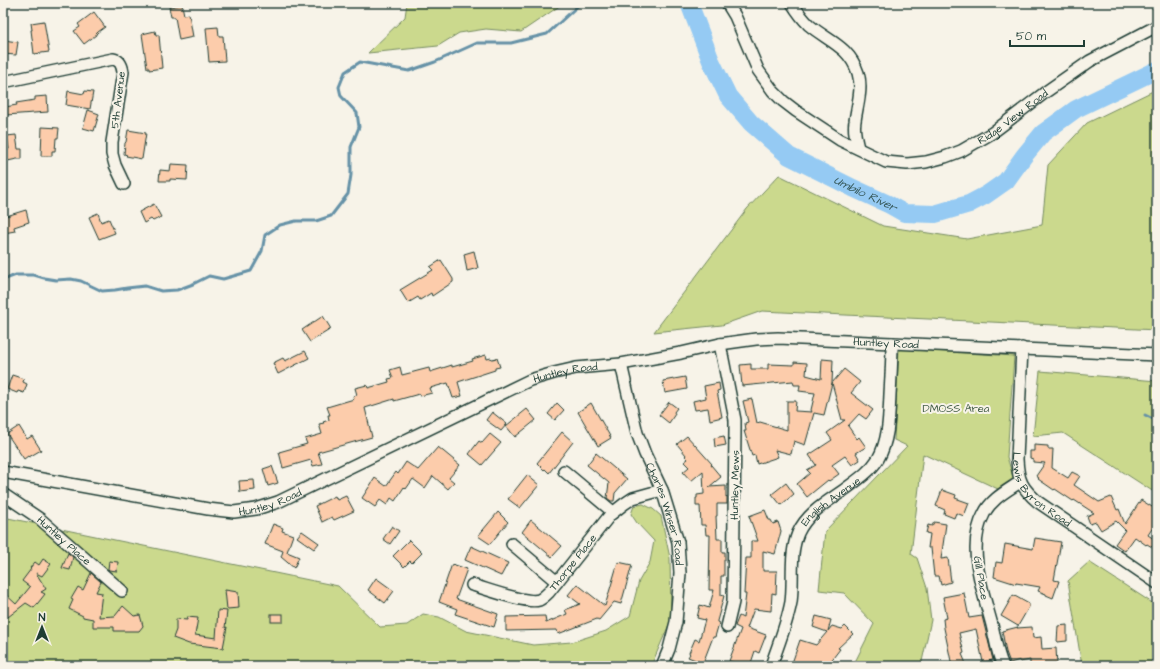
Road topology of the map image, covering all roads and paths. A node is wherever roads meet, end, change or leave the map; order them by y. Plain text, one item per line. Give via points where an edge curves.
1 (727, 3) edge
2 (792, 3) edge
3 (1157, 26) edge
4 (3, 82) edge
5 (858, 148) junction
6 (124, 184) dead end
7 (892, 343) junction
8 (720, 344) junction
9 (1022, 348) junction
10 (1157, 355) edge
11 (620, 364) junction
12 (564, 471) dead end
13 (3, 472) edge
14 (1020, 482) junction
15 (662, 490) junction
16 (3, 494) edge
17 (613, 512) junction
18 (512, 544) dead end
19 (557, 582) junction
20 (1157, 583) edge
21 (472, 585) dead end
22 (122, 592) dead end
23 (727, 627) dead end
24 (662, 666) edge
25 (771, 666) edge
26 (1003, 666) edge

1 - 5 street, Ridge View Road via 758,70 773,91 796,111 840,140
2 - 5 street via 808,24 837,44 852,60 860,86 854,129
3 - 5 street, Ridge View Road via 1090,61 992,133 961,151 926,162 907,164 886,162
4 - 6 street, 5th Avenue via 113,59 120,62 123,72 112,154
7 - 8 street, Huntley Road via 778,338
7 - 9 street, Huntley Road
7 - 25 street, English Avenue via 889,421 883,449 870,469 817,509 803,524 795,542 788,618
8 - 11 street, Huntley Road
8 - 23 street, Huntley Mews via 736,430 733,598
9 - 10 street, Huntley Road
9 - 14 street, Lewis Byron Road via 1017,459
11 - 13 street, Huntley Road via 576,368 530,380 278,502 256,509 234,512 208,509
11 - 15 street, Charles Winser Road via 637,433
12 - 17 street
14 - 20 street, Lewis Byron Road via 1038,502
14 - 26 street, Gill Place via 989,505 983,514 976,540 977,566
15 - 17 street, Thorpe Place via 633,498
15 - 24 street, Charles Winser Road via 678,542 680,573 676,622
16 - 22 street, Huntley Place via 40,519
17 - 19 street, Thorpe Place
18 - 19 street
19 - 21 street, Thorpe Place via 538,600 520,599

